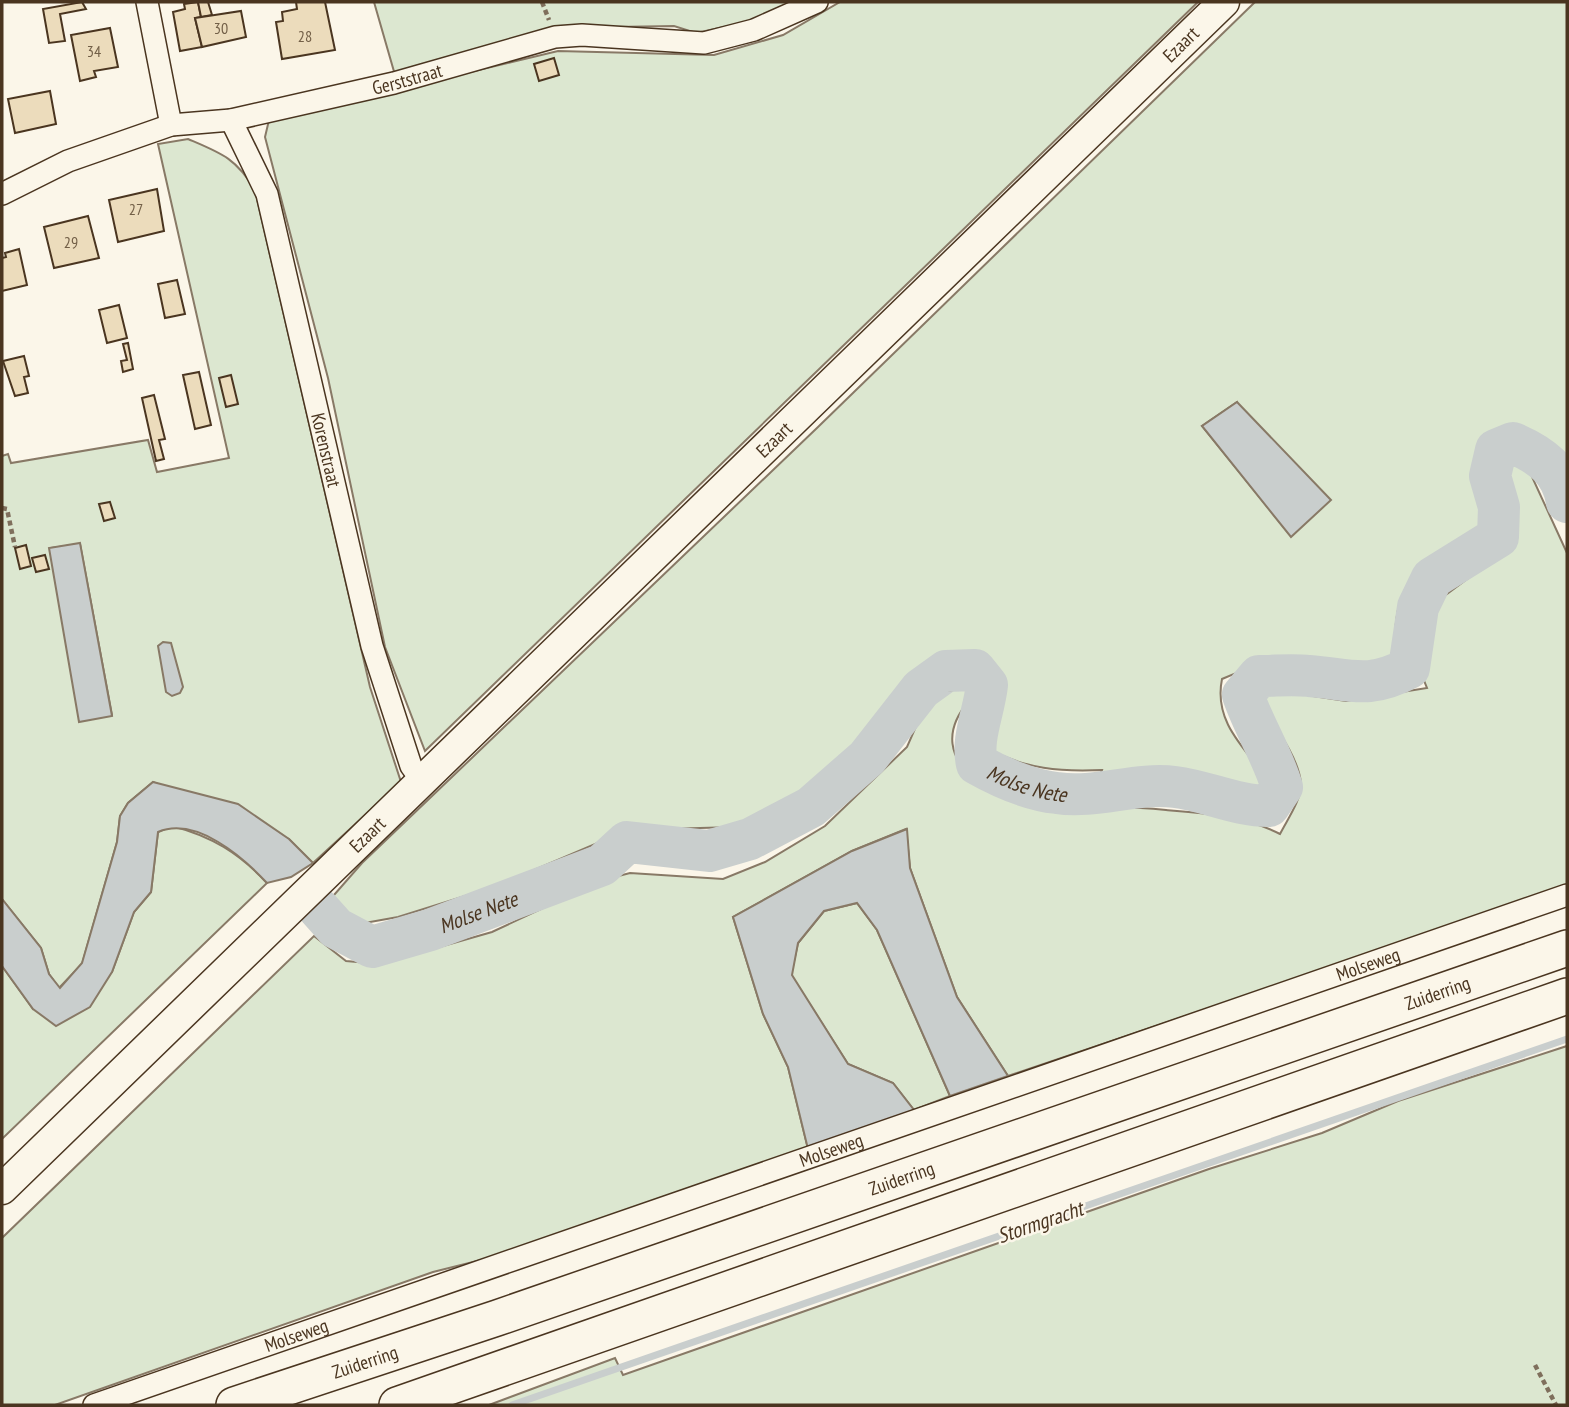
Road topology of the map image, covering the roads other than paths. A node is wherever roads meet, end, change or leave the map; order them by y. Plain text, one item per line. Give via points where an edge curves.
1 (147, 2) edge
2 (817, 2) edge
3 (1224, 2) edge
4 (232, 120) junction
5 (171, 125) junction
6 (2, 194) edge
7 (422, 781) junction
8 (1567, 895) edge
9 (1567, 948) edge
10 (1567, 996) edge
11 (2, 1189) edge
12 (94, 1405) edge
13 (234, 1405) edge
14 (397, 1405) edge

1 - 5 street
2 - 4 street, Gerststraat via 754,30 704,43 555,37 394,83
3 - 7 main road, Ezaart
4 - 5 street, Gerststraat
4 - 7 street, Korenstraat via 267,194 372,646 411,766
5 - 6 street, Gerststraat via 68,161
7 - 11 main road, Ezaart
8 - 12 street, Molseweg
9 - 13 highway, Zuiderring
10 - 14 highway

